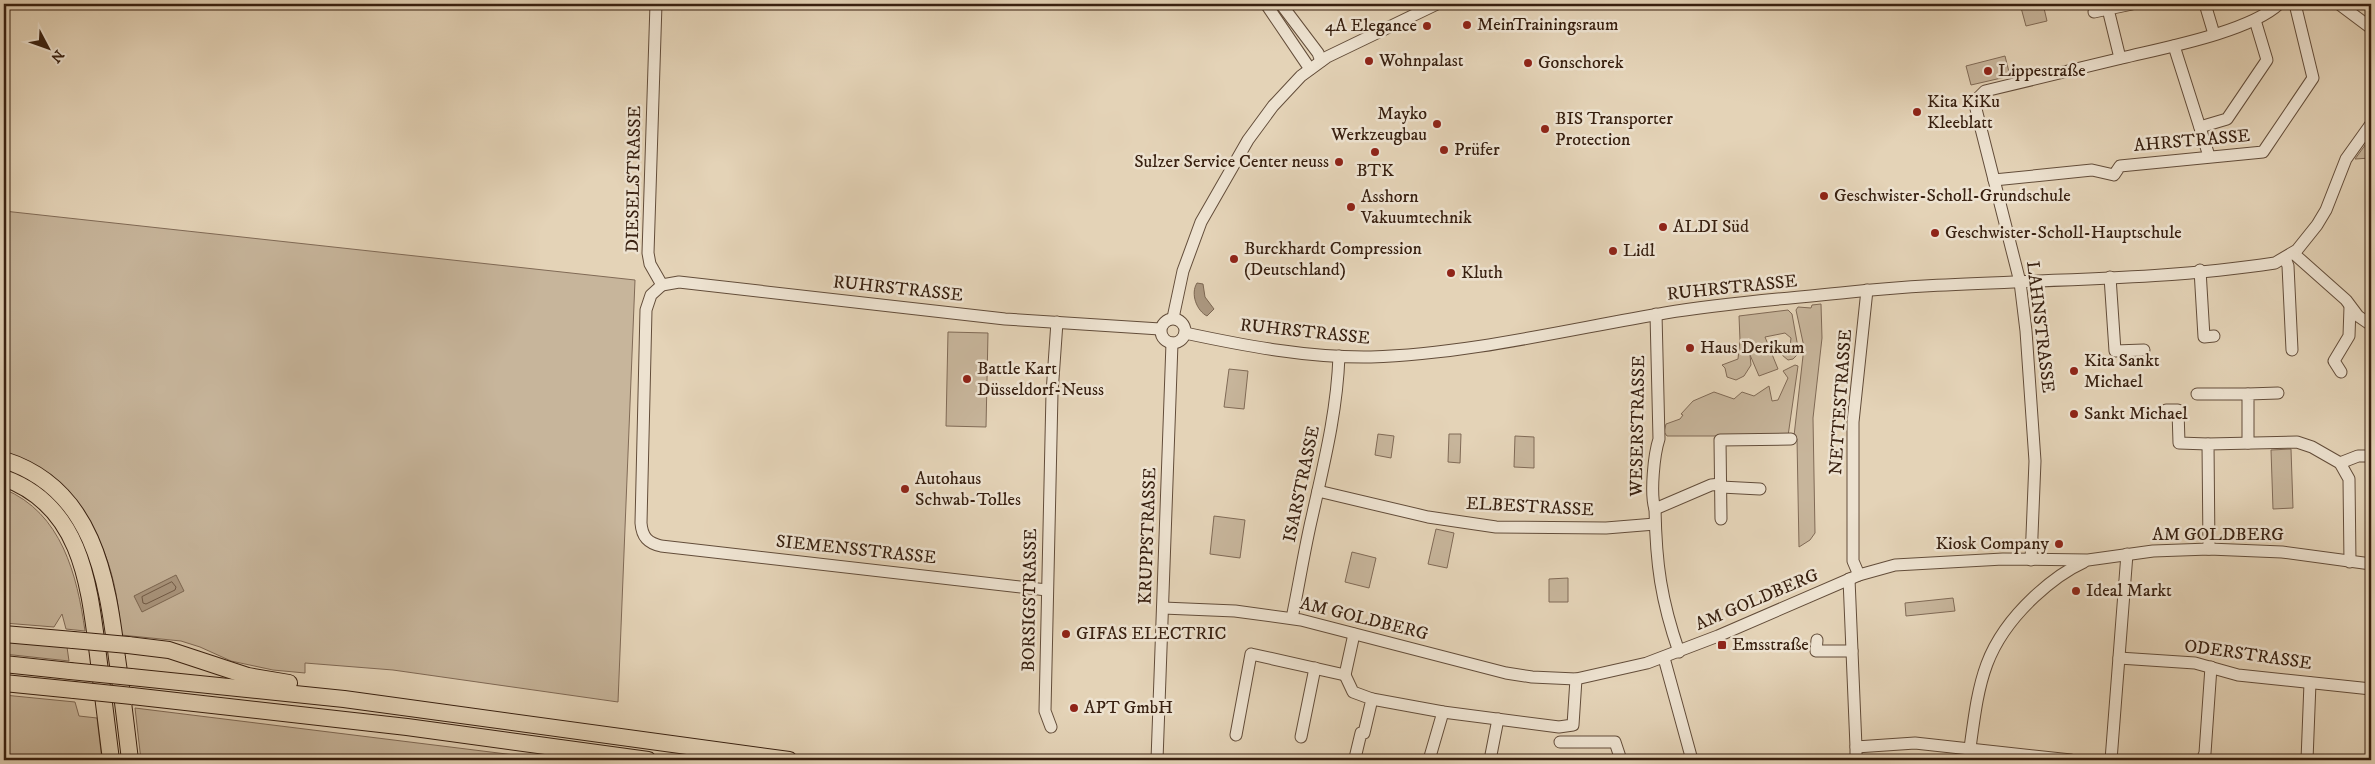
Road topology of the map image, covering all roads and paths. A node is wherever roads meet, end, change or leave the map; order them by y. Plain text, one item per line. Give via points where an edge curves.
1 (656, 4) edge
2 (1266, 4) edge
3 (1281, 4) edge
4 (1437, 4) edge
5 (2132, 4) edge
6 (2205, 4) edge
7 (2279, 4) edge
8 (2295, 4) edge
9 (2340, 4) edge
10 (2108, 9) junction
11 (2094, 12) dead end
12 (2255, 20) junction
13 (1294, 24) junction
14 (2370, 28) edge
15 (2214, 34) junction
16 (1293, 45) junction
17 (2174, 46) junction
18 (2120, 58) junction
19 (1321, 61) junction
20 (1310, 69) junction
21 (2371, 124) edge
22 (2200, 127) junction
23 (2209, 156) junction
24 (1994, 180) junction
25 (2289, 256) junction
26 (2200, 270) junction
27 (2110, 277) junction
28 (2020, 282) junction
29 (662, 285) junction
30 (1867, 290) junction
31 (2350, 307) junction
32 (1656, 314) junction
33 (1173, 318) junction
34 (1057, 322) junction
35 (2371, 325) edge
36 (1160, 329) junction
37 (1185, 332) junction
38 (2214, 336) dead end
39 (1172, 343) junction
40 (2144, 350) dead end
41 (2292, 350) dead end
42 (1339, 356) junction
43 (2341, 372) dead end
44 (2278, 393) dead end
45 (2197, 394) dead end
46 (2248, 394) junction
47 (2166, 410) dead end
48 (1790, 439) dead end
49 (2208, 444) junction
50 (2248, 444) junction
51 (2371, 456) edge
52 (4, 460) edge
53 (2340, 463) junction
54 (4, 478) edge
55 (1721, 486) junction
56 (1760, 489) dead end
57 (1318, 491) junction
58 (1655, 509) junction
59 (1721, 520) dead end
60 (1655, 524) junction
61 (2209, 549) junction
62 (2127, 554) junction
63 (2031, 560) junction
64 (2088, 560) junction
65 (2350, 562) junction
66 (2371, 564) edge
67 (1854, 577) junction
68 (1047, 590) junction
69 (1163, 608) junction
70 (1292, 618) junction
71 (4, 634) edge
72 (1354, 634) junction
73 (1817, 640) dead end
74 (1852, 651) junction
75 (1679, 652) junction
76 (1664, 658) junction
77 (2119, 658) junction
78 (4, 664) edge
79 (2211, 667) junction
80 (1314, 668) junction
81 (1345, 675) junction
82 (1576, 680) junction
83 (4, 683) edge
84 (2310, 683) junction
85 (2371, 689) edge
86 (344, 699) junction
87 (1372, 699) junction
88 (1443, 712) junction
89 (1498, 720) junction
90 (1051, 727) dead end
91 (1559, 727) junction
92 (1236, 735) dead end
93 (1301, 737) dead end
94 (1856, 747) junction
95 (1970, 748) junction
96 (1355, 758) dead end
97 (111, 760) edge
98 (130, 760) edge
99 (648, 760) edge
100 (789, 760) edge
101 (1158, 760) edge
102 (1429, 760) edge
103 (1490, 760) edge
104 (1620, 760) edge
105 (1692, 760) edge
106 (1856, 760) edge
107 (2071, 760) edge
108 (2111, 760) edge
109 (2202, 760) edge
110 (2307, 760) edge

1 - 29 street, DIESELSTRASSE via 648,253 650,264
2 - 16 street
3 - 13 street
4 - 19 street
5 - 10 street
6 - 15 street
7 - 12 street
8 - 23 street, AHRSTRASSE via 2312,81 2263,152
9 - 14 street
10 - 11 street
10 - 18 street
12 - 15 street
12 - 22 street via 2267,60 2226,119
13 - 16 street
13 - 19 street
15 - 17 street
16 - 19 street via 1303,46
16 - 20 street
17 - 18 street
17 - 22 street
18 - 24 street, LAHNSTRASSE via 1984,91 1976,102 1976,110
19 - 20 street
20 - 33 street via 1260,122 1207,210 1187,255
21 - 25 street via 2346,159 2320,220
22 - 23 street
23 - 24 street, AHRSTRASSE via 2120,166 2114,175 2092,170
24 - 28 street, LAHNSTRASSE
25 - 26 street, RUHRSTRASSE via 2264,264
25 - 31 street
25 - 41 street
26 - 27 street, RUHRSTRASSE
26 - 38 street via 2204,337
27 - 28 street, RUHRSTRASSE
27 - 40 street via 2115,351
28 - 30 street, RUHRSTRASSE
28 - 63 street, LAHNSTRASSE via 2036,460
29 - 34 street, RUHRSTRASSE via 679,282
29 - 68 street, SIEMENSSTRASSE via 651,295 646,310 641,523 647,540 661,546
30 - 32 street, RUHRSTRASSE
30 - 67 street, NETTESTRASSE via 1853,422
31 - 35 street
31 - 43 street via 2349,334 2334,362
32 - 42 street, RUHRSTRASSE via 1457,349
32 - 58 street, WESERSTRASSE via 1659,434 1652,495
33 - 36 street via 1164,322
33 - 37 street via 1184,324
34 - 36 street, RUHRSTRASSE
34 - 68 street, BORSIGSTRASSE
36 - 39 street via 1162,337
37 - 39 street via 1181,340
37 - 42 street, RUHRSTRASSE via 1247,346
39 - 69 street, KRUPPSTRASSE
42 - 57 street, ISARSTRASSE via 1331,436
44 - 46 street
45 - 46 street
46 - 50 street
47 - 49 street via 2178,410 2179,443
48 - 55 street via 1720,440
49 - 50 street
49 - 61 street
50 - 53 street via 2296,442
51 - 53 street via 2358,456
52 - 98 highway via 28,470 53,487 72,507 94,546 108,598
53 - 65 street via 2349,479
54 - 97 highway via 33,494 61,522 76,547 89,593
55 - 56 street, WESERSTRASSE
55 - 58 street, WESERSTRASSE via 1711,485
55 - 59 street
57 - 60 street, ELBESTRASSE via 1428,517 1496,527 1606,528
57 - 70 street, ISARSTRASSE
58 - 60 street, WESERSTRASSE
60 - 75 street, WESERSTRASSE via 1663,602
61 - 62 street, AM GOLDBERG
61 - 65 street, AM GOLDBERG via 2282,552
62 - 64 street, AM GOLDBERG
62 - 77 street
63 - 64 street, AM GOLDBERG
63 - 67 street, AM GOLDBERG via 1906,564 1877,568
64 - 95 street via 2053,579 2001,632 1977,695
65 - 66 street, AM GOLDBERG
67 - 74 street, NETTESTRASSE
67 - 75 street, AM GOLDBERG
68 - 90 street, BORSIGSTRASSE via 1045,711
69 - 70 street, AM GOLDBERG via 1235,611
69 - 101 street, KRUPPSTRASSE
70 - 72 street, AM GOLDBERG
71 - 86 highway, bridge via 128,645 191,656 248,676 301,684
72 - 81 street
72 - 82 street, AM GOLDBERG via 1506,673
73 - 74 street via 1816,651
74 - 94 street, NETTESTRASSE
75 - 76 street, AM GOLDBERG
76 - 82 street, AM GOLDBERG
76 - 105 street
77 - 79 street, ODERSTRASSE
77 - 108 street
78 - 86 highway, bridge
79 - 84 street, ODERSTRASSE via 2238,675
79 - 109 street
80 - 81 street
80 - 92 street via 1251,654
80 - 93 street
81 - 87 street via 1353,692
82 - 91 street via 1574,725
83 - 99 highway, bridge via 408,727
84 - 85 street, ODERSTRASSE
84 - 110 street
86 - 100 highway
87 - 88 street
87 - 96 street
88 - 89 street
88 - 102 street
89 - 91 street
89 - 103 street
91 - 104 street via 1560,743 1615,742
94 - 95 street via 1915,743
94 - 106 street, NETTESTRASSE
95 - 107 street

